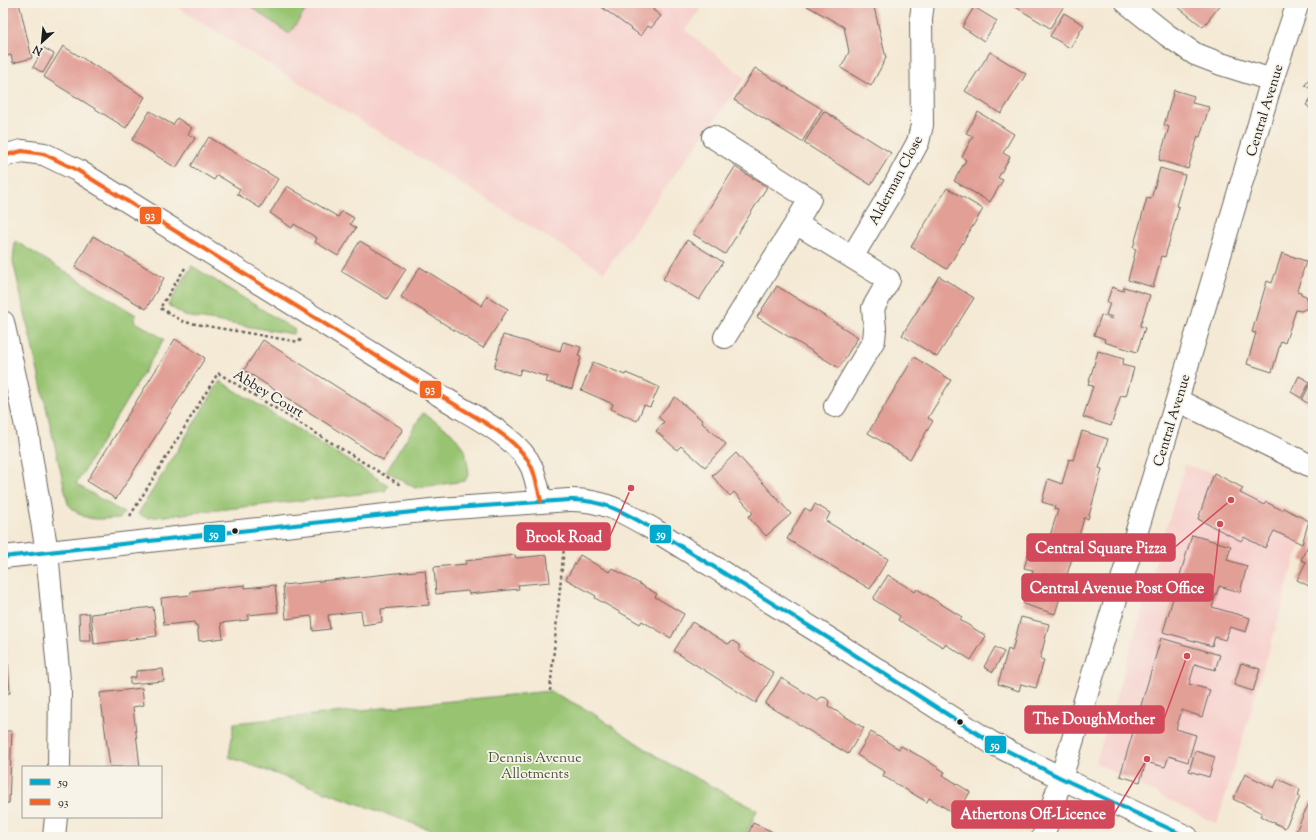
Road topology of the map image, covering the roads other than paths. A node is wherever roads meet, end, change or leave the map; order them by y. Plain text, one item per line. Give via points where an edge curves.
1 (923, 3) edge
2 (1127, 3) edge
3 (1298, 3) edge
4 (1304, 3) edge
5 (1313, 10) edge
6 (1272, 80) junction
7 (713, 137) dead end
8 (3, 156) edge
9 (796, 224) junction
10 (852, 257) junction
11 (3, 322) edge
12 (725, 337) dead end
13 (1177, 400) junction
14 (835, 406) dead end
15 (1313, 467) edge
16 (541, 501) junction
17 (47, 552) junction
18 (3, 557) edge
19 (59, 766) edge
20 (1061, 778) junction
21 (56, 818) edge
22 (54, 837) edge
23 (1043, 837) edge
24 (1187, 837) edge

1 - 10 street, Alderman Close via 922,125 918,142
2 - 6 street via 1195,54
3 - 6 street, Central Avenue
4 - 5 street
6 - 13 street, Central Avenue
7 - 9 street via 810,199
8 - 16 street via 22,151 44,154 77,170 449,400 510,441 525,456 532,469
9 - 10 street
9 - 12 street
10 - 14 street via 889,280 873,308 874,340
11 - 17 street via 27,431
13 - 15 street
13 - 20 street, Central Avenue
16 - 17 street
16 - 20 street via 598,502 627,514 992,743
17 - 18 street
17 - 19 street via 60,691
20 - 23 street, Central Avenue
20 - 24 street
21 - 22 street

